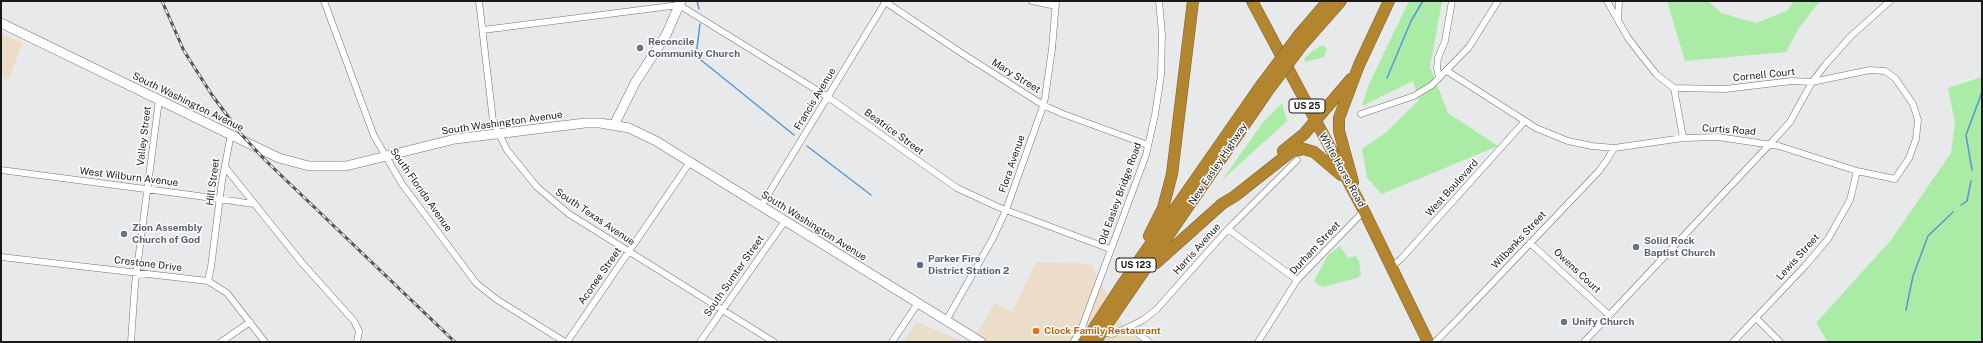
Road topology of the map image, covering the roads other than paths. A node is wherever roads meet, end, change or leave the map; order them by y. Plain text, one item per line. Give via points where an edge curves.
1 (324, 1) edge
2 (479, 1) edge
3 (885, 1) edge
4 (1032, 1) edge
5 (1159, 1) edge
6 (1194, 1) edge
7 (1197, 1) edge
8 (1252, 1) edge
9 (1328, 1) edge
10 (1341, 1) edge
11 (1389, 1) edge
12 (1452, 1) edge
13 (1498, 1) edge
14 (1607, 1) edge
15 (1619, 1) edge
16 (1890, 1) edge
17 (680, 3) edge
18 (1056, 3) edge
19 (1193, 18) junction
20 (1618, 20) junction
21 (1, 23) edge
22 (483, 30) junction
23 (1300, 40) junction
24 (1880, 70) joint
25 (1447, 71) junction
26 (1357, 72) junction
27 (1440, 78) junction
28 (1812, 82) junction
29 (1265, 88) junction
30 (1674, 88) junction
31 (828, 97) junction
32 (159, 100) junction
33 (1043, 105) junction
34 (1361, 114) dead end
35 (1315, 120) junction
36 (1524, 122) junction
37 (614, 125) junction
38 (231, 134) junction
39 (498, 134) junction
40 (1683, 138) junction
41 (1770, 144) junction
42 (1148, 145) junction
43 (1614, 148) junction
44 (385, 157) junction
45 (1298, 160) dead end
46 (690, 162) junction
47 (225, 167) junction
48 (1, 170) edge
49 (1857, 171) junction
50 (1346, 179) junction
51 (147, 189) junction
52 (220, 199) junction
53 (1358, 199) junction
54 (1228, 200) junction
55 (254, 204) junction
56 (761, 206) junction
57 (1006, 210) junction
58 (1364, 211) junction
59 (785, 221) junction
60 (1228, 229) junction
61 (1530, 243) junction
62 (1110, 249) junction
63 (628, 252) junction
64 (1, 256) edge
65 (1392, 266) junction
66 (136, 273) junction
67 (1297, 280) junction
68 (208, 281) junction
69 (1131, 291) junction
70 (1116, 295) junction
71 (918, 303) junction
72 (722, 310) junction
73 (1609, 315) junction
74 (1756, 318) junction
75 (946, 321) junction
76 (250, 322) junction
77 (1129, 327) junction
78 (1089, 338) edge
79 (131, 342) edge
80 (221, 342) edge
81 (266, 342) edge
82 (357, 342) edge
83 (566, 342) edge
84 (700, 342) edge
85 (774, 342) edge
86 (892, 342) edge
87 (981, 342) edge
88 (1149, 342) edge
89 (1258, 342) edge
90 (1428, 342) edge
91 (1435, 342) edge
92 (1584, 342) edge
93 (1733, 342) edge
94 (1780, 342) edge

1 - 44 street, South Florida Avenue via 374,136
2 - 22 street, South Texas Avenue
3 - 31 street, Francis Avenue
3 - 33 street, Mary Street
4 - 18 street
5 - 42 street, Old Easley Bridge Road via 1162,34 1161,75
6 - 19 highway
7 - 19 highway
8 - 35 highway, White Horse Road / US 25
9 - 23 highway, New Easley Highway / US 123
10 - 23 highway, New Easley Highway / US 123
11 - 26 highway
12 - 27 street via 1438,58
13 - 25 street via 1473,41
14 - 20 street
15 - 20 street
16 - 28 street via 1840,47
17 - 22 street
17 - 31 street, Beatrice Street
17 - 37 main road via 666,35 635,83
18 - 33 street, Flora Avenue
19 - 70 highway via 1170,185 1153,229 1122,279
20 - 30 street via 1628,38 1657,75
21 - 32 main road, South Washington Avenue
22 - 39 street, South Texas Avenue via 490,103
23 - 29 highway, New Easley Highway / US 123, bridge
24 - 28 street, Cornell Court
24 - 49 street, Curtis Road via 1895,78 1913,104 1918,120 1916,139 1909,158 1895,179
25 - 27 street
25 - 36 street, Curtis Road
26 - 35 highway
26 - 53 highway via 1342,110 1338,131
27 - 34 street via 1414,96
28 - 30 street, Cornell Court via 1792,81 1725,89
28 - 41 street via 1790,122
29 - 69 highway, New Easley Highway / US 123
29 - 70 highway, New Easley Highway / US 123
30 - 40 street
31 - 56 street, Francis Avenue
31 - 57 street, Beatrice Street via 945,180
32 - 38 main road, South Washington Avenue
32 - 51 street, Valley Street
33 - 42 street, Mary Street
33 - 57 street, Flora Avenue
35 - 50 highway, White Horse Road / US 25
35 - 54 highway via 1304,134
36 - 43 street, Curtis Road via 1568,141
36 - 65 street, West Boulevard
37 - 39 main road, South Washington Avenue via 585,123
37 - 46 main road, South Washington Avenue via 644,134
38 - 44 main road, South Washington Avenue via 279,158 309,166 346,166
38 - 47 street, Hill Street
39 - 44 main road, South Washington Avenue via 433,143
39 - 63 street, South Texas Avenue via 519,166 550,199
40 - 41 street, Curtis Road via 1718,137
40 - 43 street, Curtis Road
41 - 49 street, Curtis Road
41 - 73 street
42 - 62 street, Old Easley Bridge Road via 1141,170
43 - 61 street, Wilbanks Street via 1599,171
44 - 83 street, South Florida Avenue via 407,191 476,283 496,299
45 - 60 street, Harris Avenue
46 - 56 main road, South Washington Avenue
46 - 63 street, Aconee Street
47 - 52 street, Hill Street
47 - 55 street
48 - 51 street, West Wilburn Avenue
49 - 74 street, Lewis Street via 1850,200 1834,230 1805,266
50 - 53 highway, White Horse Road / US 25
50 - 54 highway via 1314,152 1298,149 1285,154
51 - 52 street, West Wilburn Avenue
51 - 66 street, Valley Street
52 - 55 street, West Wilburn Avenue
52 - 68 street, Hill Street
53 - 58 highway, White Horse Road / US 25
54 - 69 highway via 1164,255
55 - 82 street via 354,321 359,331
56 - 59 main road, South Washington Avenue
57 - 62 street, Beatrice Street
57 - 75 street, Flora Avenue
58 - 65 highway, White Horse Road / US 25
58 - 67 street, Durham Street
59 - 71 main road, South Washington Avenue
59 - 72 street, South Sumter Street
60 - 67 street
60 - 77 street, Harris Avenue via 1156,310
61 - 73 street, Owens Court
61 - 91 street, Wilbanks Street
62 - 78 street, Old Easley Bridge Road via 1081,330
63 - 72 street, South Texas Avenue
63 - 83 street, Aconee Street
64 - 66 street, Crestone Drive
65 - 90 highway, White Horse Road / US 25
66 - 68 street, Crestone Drive
66 - 79 street, Valley Street
67 - 89 street, Durham Street
68 - 76 street, Crestone Drive via 227,293
69 - 78 highway, New Easley Highway / US 123
70 - 78 highway, New Easley Highway / US 123
71 - 75 main road, South Washington Avenue
71 - 86 street
72 - 84 street, South Sumter Street
72 - 85 street, South Texas Avenue
73 - 92 street
74 - 93 street, Lewis Street
74 - 94 street
75 - 87 main road, South Washington Avenue
76 - 80 street
76 - 81 street, Crestone Drive
77 - 78 street, Harris Avenue via 1112,334
77 - 88 street

